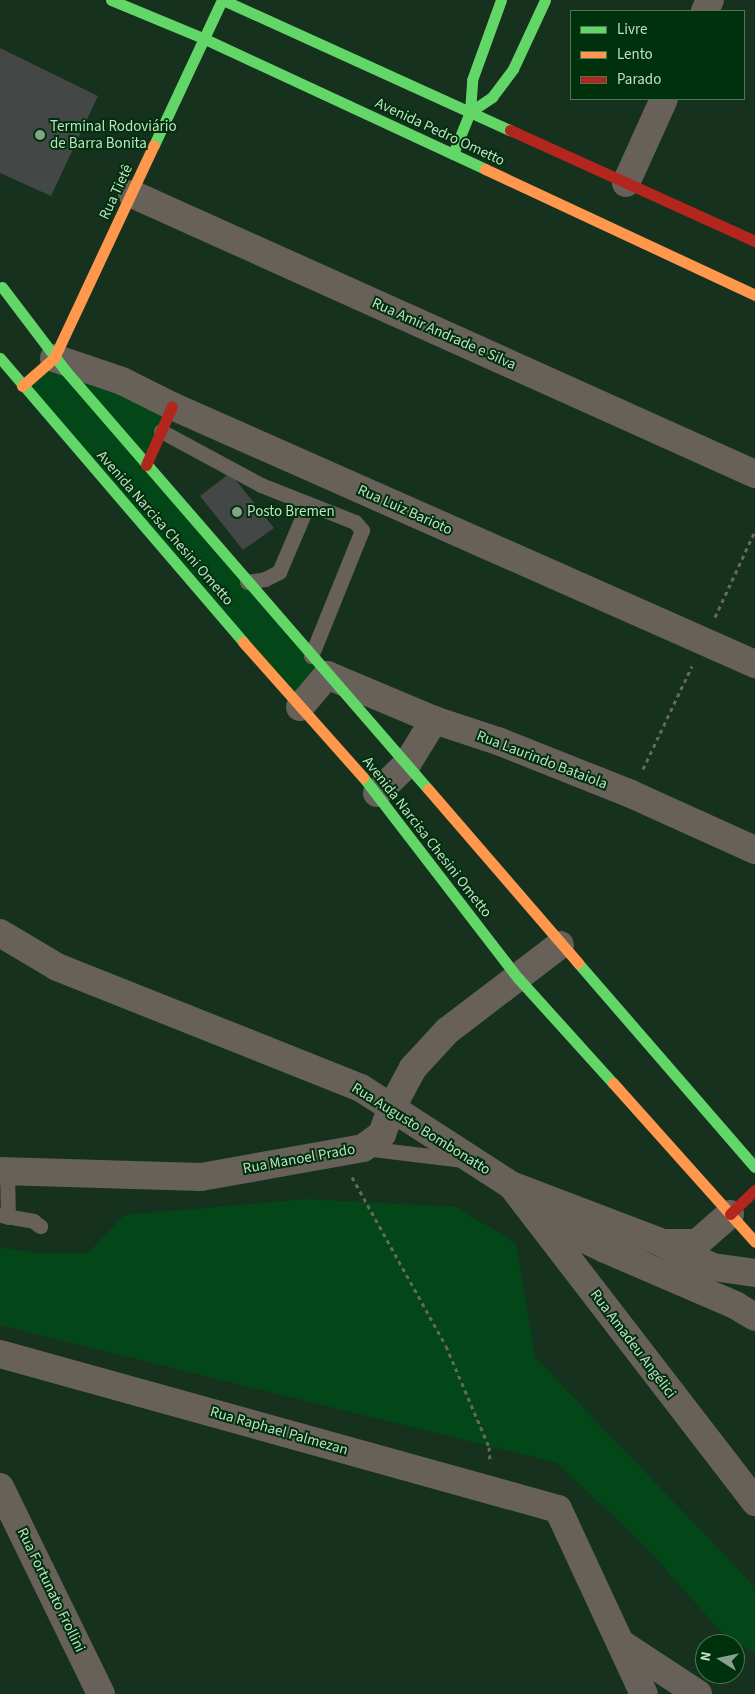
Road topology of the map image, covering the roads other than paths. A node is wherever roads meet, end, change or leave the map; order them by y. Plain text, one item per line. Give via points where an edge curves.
1 (111, 0) edge
2 (223, 0) edge
3 (501, 0) edge
4 (545, 0) edge
5 (205, 39) junction
6 (664, 100) edge
7 (470, 112) junction
8 (453, 154) junction
9 (626, 183) junction
10 (132, 194) junction
11 (755, 242) edge
12 (1, 274) dead end
13 (1, 288) edge
14 (755, 295) edge
15 (0, 358) edge
16 (54, 358) junction
17 (22, 386) junction
18 (172, 406) junction
19 (161, 431) junction
20 (146, 465) junction
21 (755, 474) edge
22 (308, 504) junction
23 (247, 582) junction
24 (755, 664) edge
25 (319, 665) junction
26 (300, 707) junction
27 (434, 720) junction
28 (407, 764) junction
29 (377, 793) junction
30 (755, 850) edge
31 (0, 933) edge
32 (560, 945) junction
33 (518, 978) junction
34 (392, 1107) junction
35 (350, 1150) junction
36 (476, 1162) junction
37 (755, 1167) edge
38 (3, 1171) edge
39 (511, 1185) junction
40 (755, 1190) edge
41 (730, 1214) junction
42 (535, 1215) junction
43 (4, 1216) edge
44 (40, 1226) dead end
45 (755, 1242) edge
46 (663, 1244) junction
47 (713, 1267) junction
48 (755, 1273) edge
49 (708, 1297) junction
50 (755, 1317) edge
51 (755, 1337) edge
52 (0, 1354) edge
53 (0, 1487) edge
54 (755, 1502) edge
55 (622, 1644) junction
56 (101, 1694) edge
57 (644, 1694) edge
58 (698, 1694) edge

1 - 5 street, Avenida Pedro Ometto
2 - 5 street, Rua Tietê
2 - 7 street, Avenida Pedro Ometto
3 - 7 street via 472,80
4 - 7 street via 513,69 492,97
5 - 8 street, Avenida Pedro Ometto
5 - 10 street, Rua Tietê
6 - 9 street
7 - 8 street
7 - 9 street, Avenida Pedro Ometto
8 - 14 street, Avenida Pedro Ometto
9 - 11 street, Avenida Pedro Ometto
10 - 16 street, Rua Tietê
10 - 21 street, Rua Amir Andrade e Silva
12 - 13 street
13 - 16 street, Avenida Narcisa Chesini Ometto
15 - 17 street, Avenida Narcisa Chesini Ometto
16 - 17 street
16 - 18 street, Rua Luiz Barioto via 122,381
16 - 20 street, Avenida Narcisa Chesini Ometto
17 - 26 street, Avenida Narcisa Chesini Ometto
18 - 19 street
18 - 24 street, Rua Luiz Barioto
19 - 20 street
19 - 22 lane via 261,485
20 - 23 street, Avenida Narcisa Chesini Ometto
22 - 23 lane via 279,572 265,579
22 - 25 lane via 355,522 362,530
23 - 25 street, Avenida Narcisa Chesini Ometto
25 - 26 street
25 - 27 street, Rua Laurindo Bataiola
25 - 28 street, Avenida Narcisa Chesini Ometto
26 - 29 street, Avenida Narcisa Chesini Ometto
27 - 28 street
27 - 30 street, Rua Laurindo Bataiola via 498,741 631,794
28 - 29 street
28 - 32 street, Avenida Narcisa Chesini Ometto
29 - 33 street, Avenida Narcisa Chesini Ometto
31 - 34 street, Rua Augusto Bombonatto via 57,966 361,1088
32 - 33 street, Rua Manoel Prado
32 - 37 street, Avenida Narcisa Chesini Ometto
33 - 34 street, Rua Manoel Prado via 448,1031 414,1068
33 - 41 street, Avenida Narcisa Chesini Ometto
34 - 35 street, Rua Manoel Prado via 382,1134
34 - 36 street, Rua Augusto Bombonatto
35 - 36 lane
35 - 38 street, Rua Manoel Prado via 201,1177
36 - 39 street, Rua Augusto Bombonatto
38 - 43 lane
39 - 42 street, Rua Amadeu Angélici
39 - 46 street, Rua Augusto Bombonatto
40 - 41 street
41 - 45 street, Avenida Narcisa Chesini Ometto
41 - 46 street, Rua Augusto Bombonatto via 697,1243
42 - 49 street via 678,1280
42 - 54 street, Rua Amadeu Angélici
43 - 44 lane via 33,1221
46 - 47 street
47 - 48 street
47 - 49 street
49 - 50 street via 735,1305
49 - 51 street
52 - 55 street, Rua Raphael Palmezan via 558,1509
53 - 56 street, Rua Fortunato Frollini
55 - 57 street
55 - 58 street

